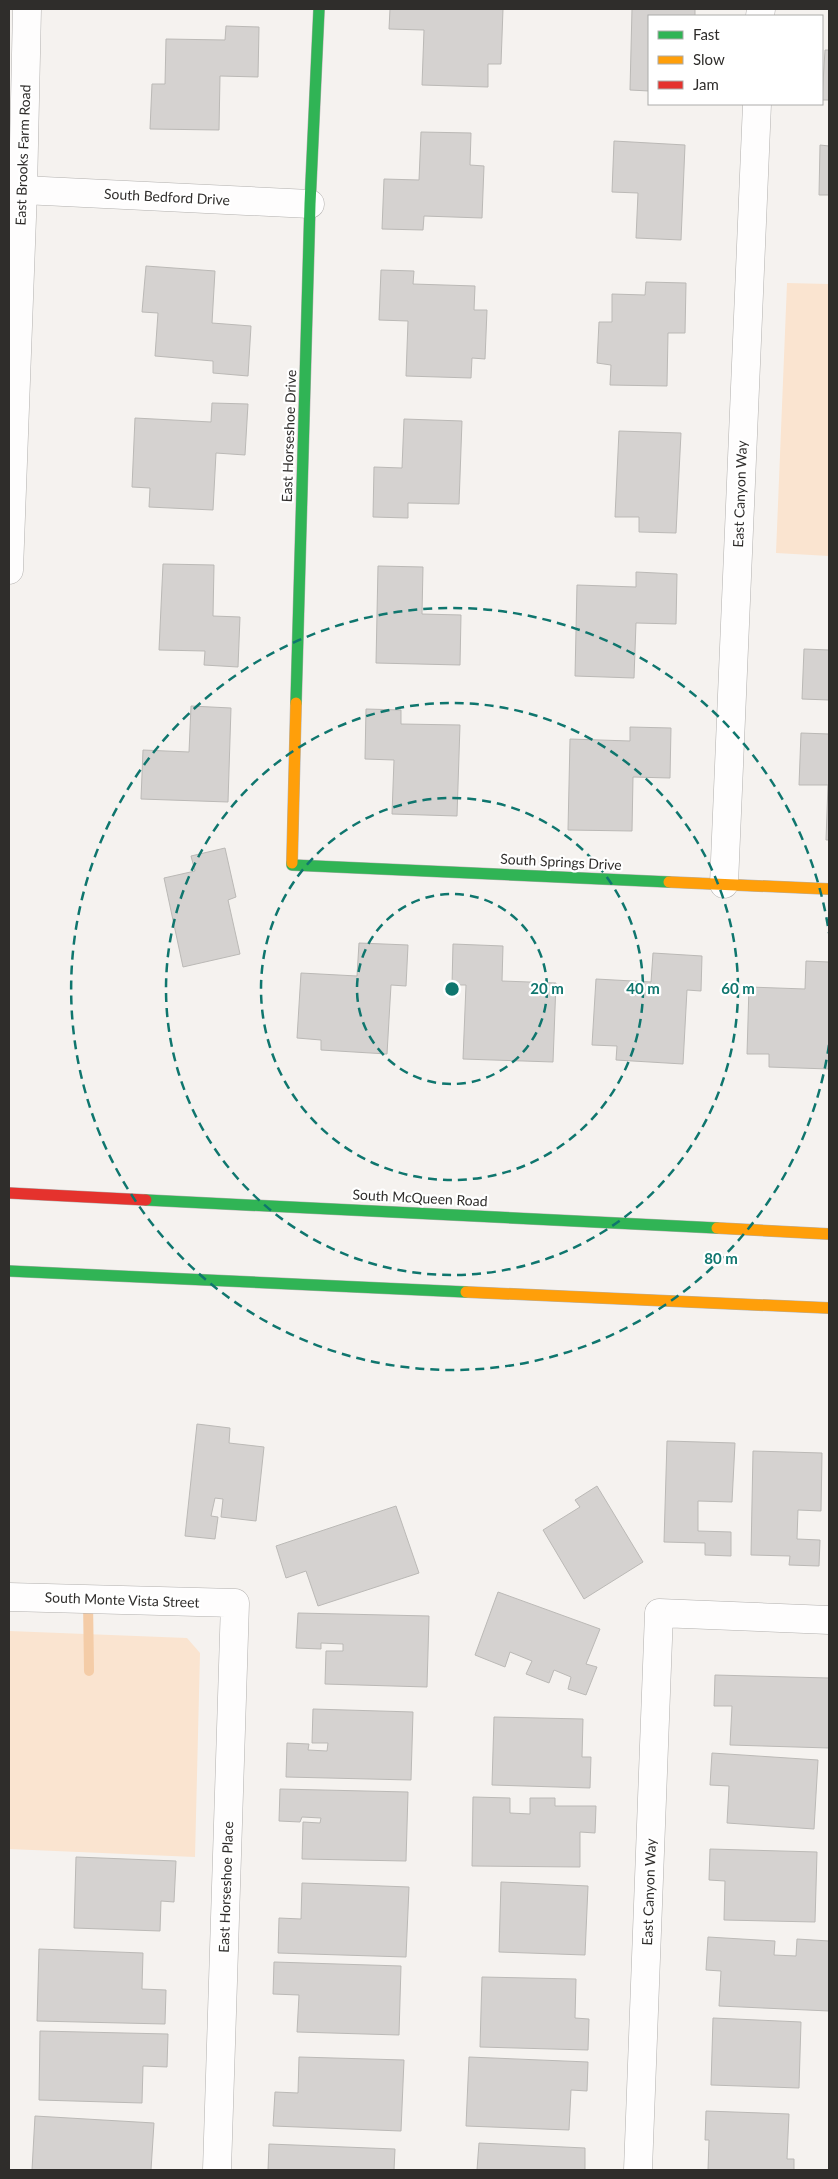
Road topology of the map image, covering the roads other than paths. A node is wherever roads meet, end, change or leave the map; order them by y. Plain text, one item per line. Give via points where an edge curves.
1 (27, 9) edge
2 (319, 9) edge
3 (757, 105) edge
4 (13, 190) edge
5 (310, 204) junction
6 (9, 570) edge
7 (292, 865) joint
8 (724, 884) junction
9 (829, 889) edge
10 (9, 1193) edge
11 (829, 1234) edge
12 (9, 1271) edge
13 (829, 1308) edge
14 (9, 1597) edge
15 (234, 1603) joint
16 (829, 1620) edge
17 (216, 2170) edge
18 (638, 2170) edge

1 - 4 street, East Brooks Farm Road
2 - 5 main road, East Horseshoe Drive
3 - 8 street, East Canyon Way
4 - 5 street, South Bedford Drive
4 - 6 street, East Brooks Farm Road
5 - 7 main road, East Horseshoe Drive
7 - 8 main road, South Springs Drive
8 - 9 main road, South Springs Drive
10 - 11 main road, South McQueen Road
12 - 13 main road
14 - 15 street, South Monte Vista Street
15 - 17 street, East Horseshoe Place
16 - 18 street, East Canyon Way via 659,1613

